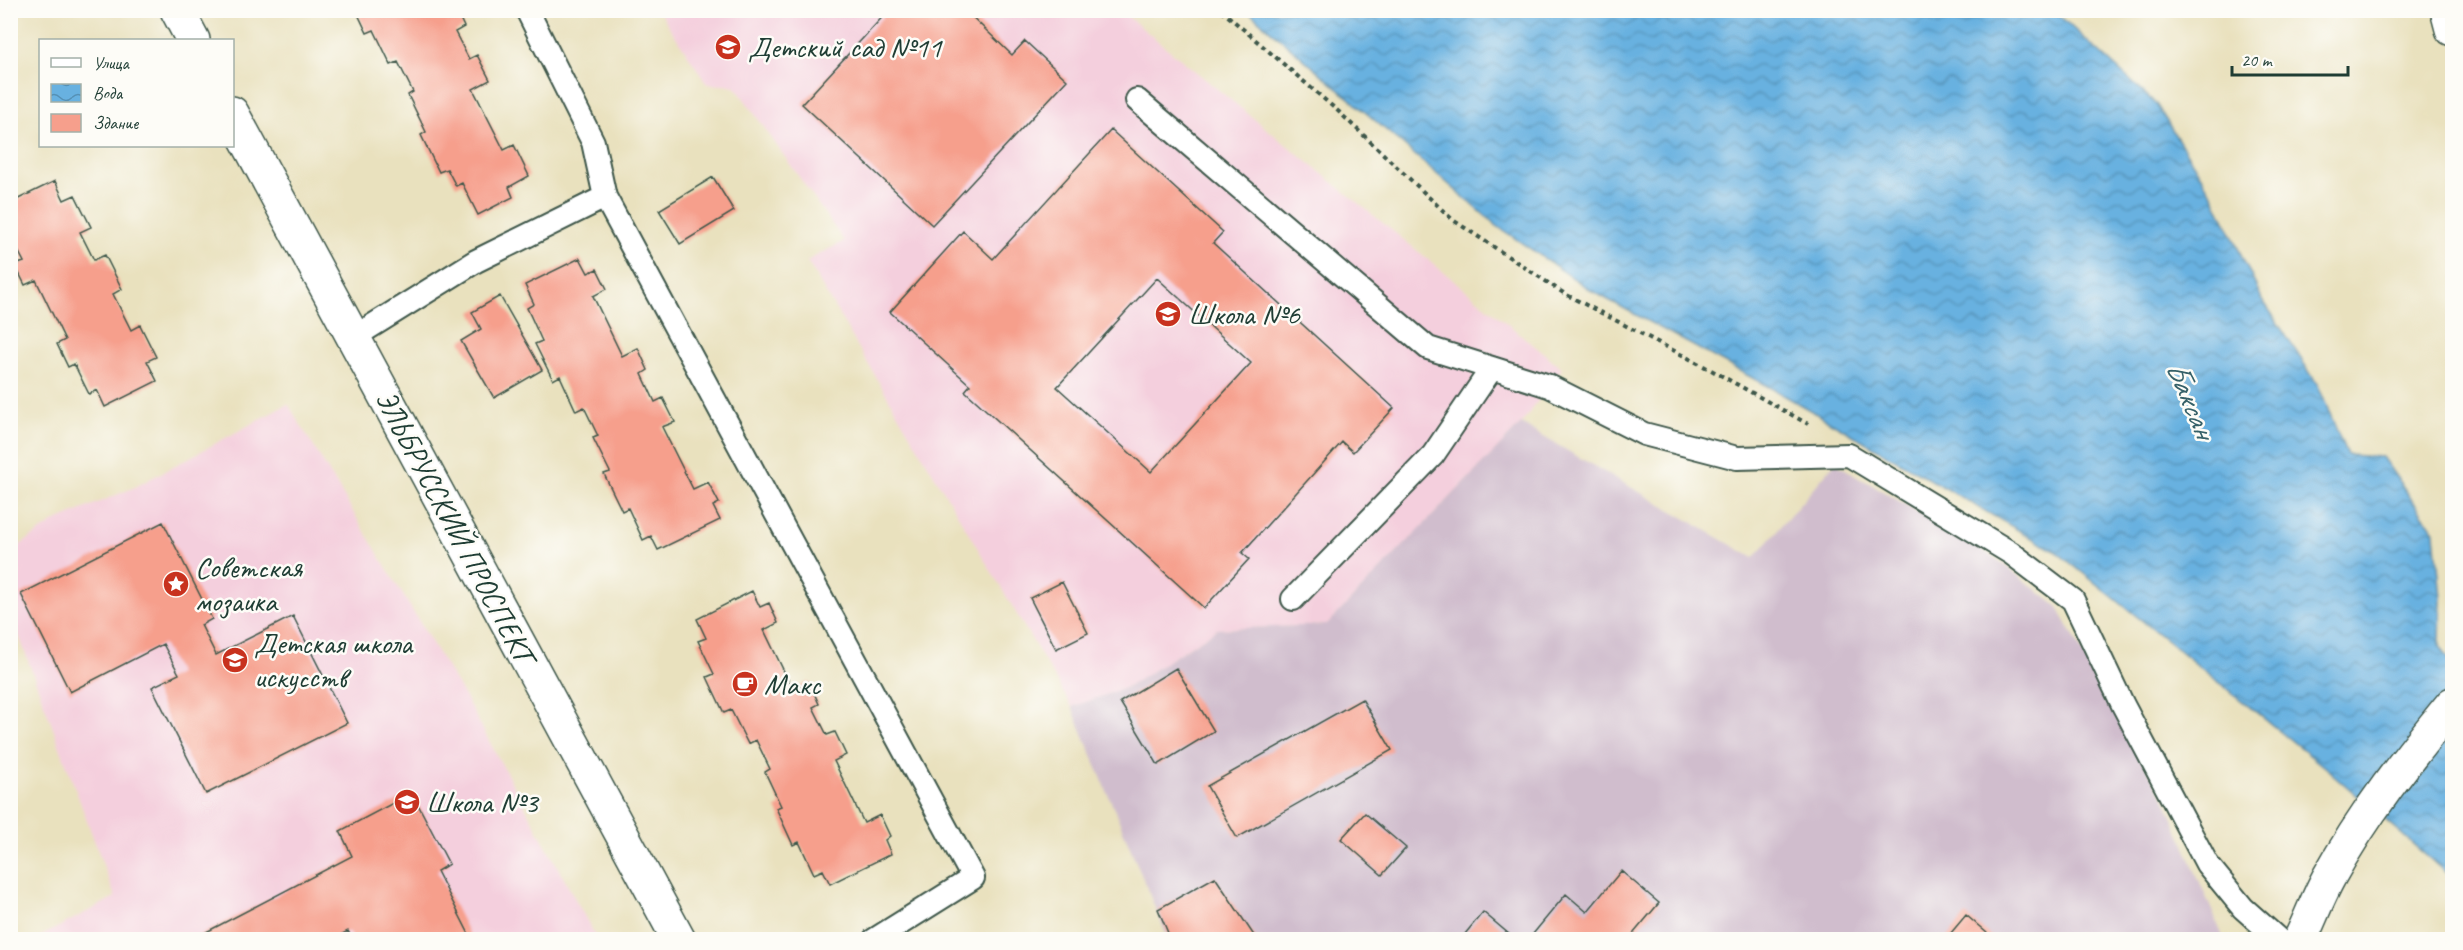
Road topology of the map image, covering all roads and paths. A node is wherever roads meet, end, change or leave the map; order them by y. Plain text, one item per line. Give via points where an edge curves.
1 (177, 10) edge
2 (527, 10) edge
3 (1221, 10) edge
4 (2447, 10) edge
5 (2452, 29) edge
6 (192, 39) edge
7 (1137, 100) dead end
8 (234, 117) edge
9 (605, 197) junction
10 (354, 337) junction
11 (1492, 368) junction
12 (1849, 455) junction
13 (1293, 599) dead end
14 (2452, 704) edge
15 (678, 939) edge
16 (874, 939) edge
17 (2279, 939) edge
18 (2300, 939) edge

1 - 6 main road
2 - 9 lane via 593,142
3 - 12 path via 1339,112 1453,220 1565,294 1815,428
4 - 5 main road
7 - 11 lane via 1428,348
8 - 10 main road, ЭЛЬБРУССКИЙ ПРОСПЕКТ
9 - 10 lane via 476,261
9 - 16 lane via 973,878
10 - 15 main road, ЭЛЬБРУССКИЙ ПРОСПЕКТ
11 - 12 lane via 1548,386 1644,434 1737,458
11 - 13 lane via 1433,455
12 - 17 lane via 2011,553 2073,600 2207,864 2243,908
14 - 18 main road via 2362,824 2328,878

